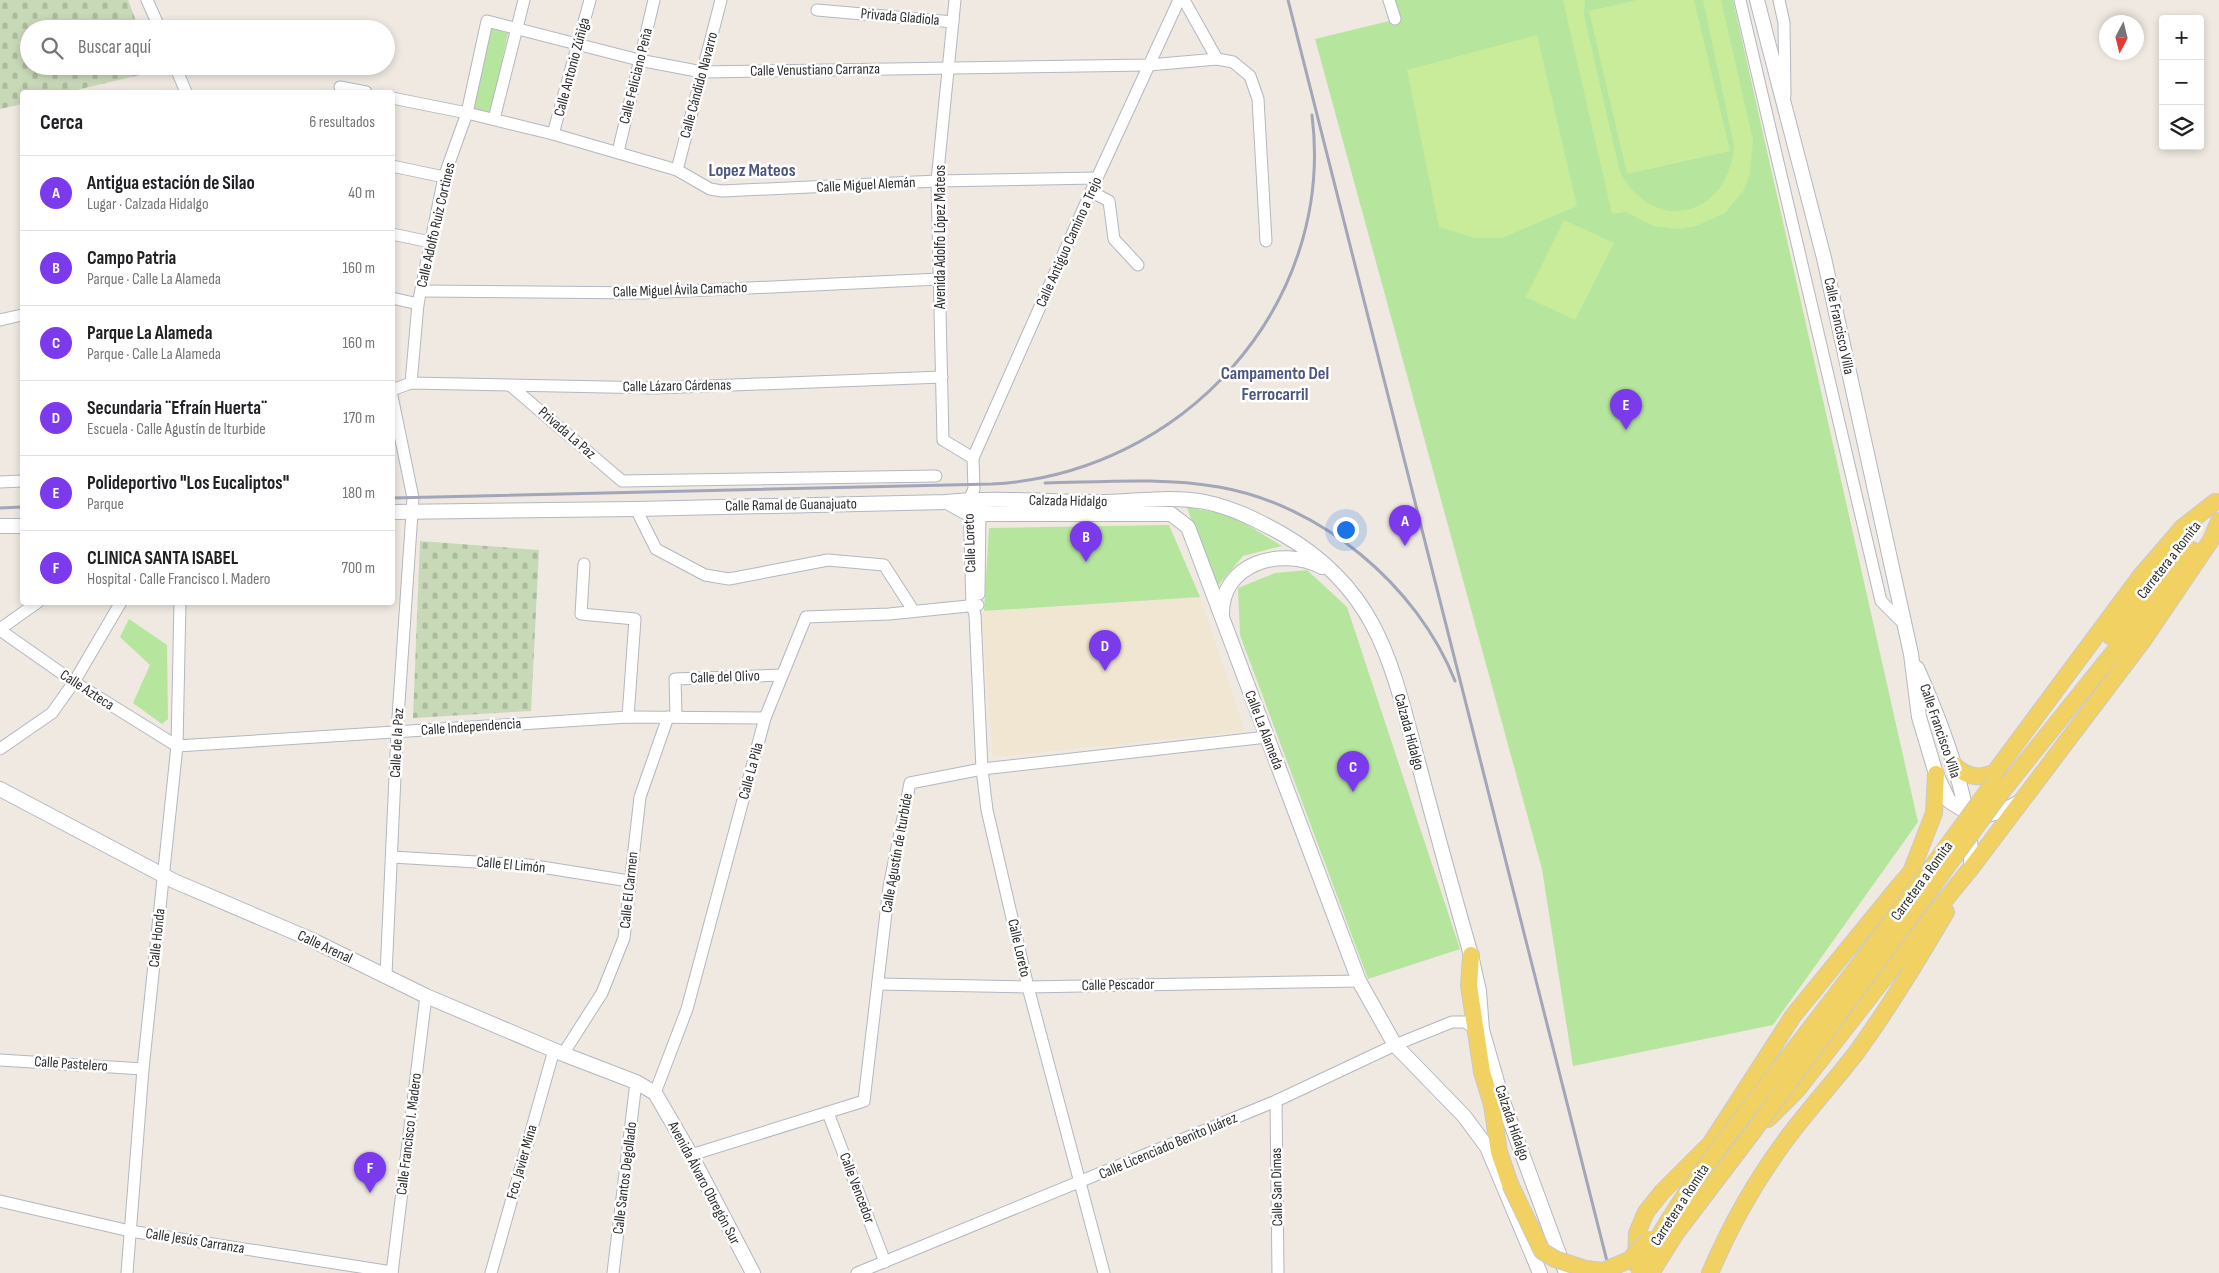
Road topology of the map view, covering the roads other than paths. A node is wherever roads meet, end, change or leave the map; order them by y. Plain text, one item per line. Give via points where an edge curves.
1 (147, 0) edge
2 (524, 0) edge
3 (590, 0) edge
4 (654, 0) edge
5 (721, 0) edge
6 (955, 0) edge
7 (1179, 0) edge
8 (1184, 0) edge
9 (1389, 0) edge
10 (1740, 0) edge
11 (1758, 0) edge
12 (1778, 0) edge
13 (817, 10) dead end
14 (1394, 19) dead end
15 (156, 20) edge
16 (488, 21) joint
17 (953, 22) junction
18 (516, 30) junction
19 (579, 44) junction
20 (1217, 59) junction
21 (639, 60) junction
22 (1149, 65) junction
23 (949, 68) junction
24 (702, 72) junction
25 (179, 75) edge
26 (340, 87) dead end
27 (185, 90) edge
28 (356, 90) edge
29 (395, 99) edge
30 (1786, 109) junction
31 (467, 113) junction
32 (494, 119) junction
33 (553, 134) junction
34 (618, 152) junction
35 (395, 167) edge
36 (677, 170) junction
37 (444, 177) junction
38 (1097, 178) junction
39 (937, 181) junction
40 (1092, 192) junction
41 (395, 235) edge
42 (1266, 241) dead end
43 (430, 242) junction
44 (1138, 265) dead end
45 (939, 279) junction
46 (422, 291) junction
47 (395, 299) edge
48 (418, 304) junction
49 (20, 317) edge
50 (0, 320) edge
51 (942, 377) junction
52 (411, 383) junction
53 (511, 386) junction
54 (395, 389) edge
55 (395, 411) edge
56 (973, 458) junction
57 (936, 476) dead end
58 (20, 481) edge
59 (0, 482) edge
60 (974, 496) junction
61 (1176, 498) junction
62 (946, 502) junction
63 (2218, 505) edge
64 (636, 509) junction
65 (413, 511) junction
66 (395, 512) edge
67 (974, 514) junction
68 (1171, 514) junction
69 (2219, 521) edge
70 (0, 526) edge
71 (20, 526) edge
72 (584, 564) dead end
73 (1338, 576) junction
74 (34, 605) edge
75 (118, 605) edge
76 (180, 605) edge
77 (975, 608) junction
78 (913, 610) junction
79 (1222, 620) junction
80 (1905, 625) junction
81 (0, 630) edge
82 (1911, 654) junction
83 (782, 675) junction
84 (74, 682) junction
85 (672, 716) junction
86 (628, 717) junction
87 (765, 718) junction
88 (397, 732) junction
89 (1267, 737) junction
90 (177, 746) junction
91 (0, 749) edge
92 (1953, 764) junction
93 (982, 769) junction
94 (1936, 774) junction
95 (1999, 786) junction
96 (0, 789) edge
97 (2021, 802) junction
98 (1965, 811) junction
99 (392, 857) junction
100 (1971, 868) junction
101 (1911, 872) junction
102 (164, 875) junction
103 (629, 880) junction
104 (1899, 886) junction
105 (1949, 895) junction
106 (1471, 956) junction
107 (386, 975) junction
108 (1358, 981) junction
109 (878, 984) junction
110 (1028, 987) junction
111 (426, 996) junction
112 (1476, 1029) junction
113 (1395, 1045) junction
114 (558, 1052) junction
115 (0, 1060) edge
116 (142, 1069) junction
117 (636, 1082) junction
118 (655, 1093) junction
119 (1276, 1101) junction
120 (828, 1113) junction
121 (1755, 1129) junction
122 (692, 1154) junction
123 (1713, 1156) junction
124 (1082, 1182) junction
125 (1533, 1184) junction
126 (1508, 1188) junction
127 (0, 1201) edge
128 (1667, 1221) junction
129 (130, 1231) junction
130 (885, 1262) junction
131 (392, 1272) edge
132 (127, 1273) edge
133 (491, 1273) edge
134 (613, 1273) edge
135 (753, 1273) edge
136 (857, 1273) edge
137 (1104, 1273) edge
138 (1278, 1273) edge
139 (1540, 1273) edge
140 (1566, 1273) edge
141 (1638, 1273) edge
142 (1651, 1273) edge
143 (1710, 1273) edge

1 - 15 street
2 - 18 street
3 - 19 street, Calle Antonio Zúñiga
4 - 21 street, Calle Feliciano Peña
5 - 24 street, Calle Cándido Navarro
6 - 17 street, Avenida Adolfo López Mateos
7 - 22 street, Calle Antiguo Camino a Trejo
8 - 20 street
9 - 14 street
10 - 80 street via 1881,601
11 - 30 street, Calle Francisco Villa
12 - 30 street via 1784,23
13 - 17 street, Privada Gladiola
16 - 18 street, Calle Venustiano Carranza
16 - 31 street, Calle Adolfo Ruiz Cortines
17 - 23 street, Avenida Adolfo López Mateos
18 - 19 street, Calle Venustiano Carranza
18 - 32 street
19 - 21 street, Calle Venustiano Carranza
19 - 33 street, Calle Antonio Zúñiga
20 - 22 street, Calle Venustiano Carranza
20 - 42 street via 1233,62 1250,76 1258,100
21 - 24 street, Calle Venustiano Carranza
21 - 34 street, Calle Feliciano Peña
22 - 23 street, Calle Venustiano Carranza
22 - 38 street, Calle Antiguo Camino a Trejo
23 - 24 street, Calle Venustiano Carranza
23 - 39 street, Avenida Adolfo López Mateos
24 - 36 street, Calle Cándido Navarro
25 - 27 street
26 - 28 street
29 - 31 street, Calle Miguel Alemán
30 - 80 street, Calle Francisco Villa via 1824,258
31 - 32 street, Calle Miguel Alemán
31 - 37 street, Calle Adolfo Ruiz Cortines
32 - 33 street, Calle Miguel Alemán
33 - 34 street, Calle Miguel Alemán
34 - 36 street, Calle Miguel Alemán
35 - 37 street
36 - 39 street, Calle Miguel Alemán via 710,189 722,191
37 - 43 street, Calle Adolfo Ruiz Cortines
38 - 39 street, Calle Miguel Alemán
38 - 40 street, Calle Antiguo Camino a Trejo
39 - 45 street, Avenida Adolfo López Mateos
40 - 44 street via 1109,201 1114,239
40 - 56 street, Calle Antiguo Camino a Trejo
41 - 43 street
43 - 46 street, Calle Adolfo Ruiz Cortines
45 - 46 street, Calle Miguel Ávila Camacho via 645,292
45 - 51 street, Avenida Adolfo López Mateos
46 - 48 street, Calle Adolfo Ruiz Cortines
47 - 48 street
48 - 52 street, Calle Adolfo Ruiz Cortines
49 - 50 street
51 - 53 street, Calle Lázaro Cárdenas via 656,388
51 - 56 street, Avenida Adolfo López Mateos via 943,440
52 - 53 street, Calle Lázaro Cárdenas
52 - 54 street
53 - 57 street, Privada La Paz via 622,481
55 - 65 street
56 - 60 street, Calle Antiguo Camino a Trejo
58 - 59 street
60 - 61 street, Calzada Hidalgo via 1101,502
60 - 62 street, Calle Ramal de Guanajuato
60 - 67 street, Calle Loreto
61 - 68 street
61 - 73 street, Calzada Hidalgo via 1234,510 1266,525 1314,555
62 - 64 street, Calle Ramal de Guanajuato
62 - 67 street, Calle Ramal de Guanajuato
63 - 92 main road via 2183,527 2139,578 1995,772 1978,778 1960,772
63 - 95 main road, Carretera a Romita via 2162,592
64 - 65 street, Calle Ramal de Guanajuato
64 - 78 street via 656,549 705,575 729,578 828,560 884,565
65 - 66 street, Calle Ramal de Guanajuato
65 - 88 street, Calle de la Paz
67 - 68 street
67 - 77 street, Calle Loreto
68 - 79 street, Calle La Alameda via 1188,527
69 - 97 main road via 2211,540 2144,640
70 - 71 street
72 - 86 street via 581,614 635,619
73 - 79 street via 1312,562 1294,558 1258,563 1238,572 1227,587
73 - 106 street, Calzada Hidalgo via 1368,615 1389,662
74 - 81 street
75 - 84 street
76 - 90 street, Calle Honda
77 - 78 street, Calle La Pila
77 - 93 street, Calle Loreto
78 - 83 street, Calle La Pila via 806,617
79 - 89 street, Calle La Alameda
80 - 82 street, Calle Francisco Villa
81 - 84 street, Calle Azteca
82 - 92 street, Calle Francisco Villa
82 - 94 street, Calle Francisco Villa via 1919,717
83 - 85 street, Calle del Olivo via 675,679
83 - 87 street, Calle La Pila
84 - 90 street, Calle Azteca
84 - 91 street via 52,712
85 - 86 street, Calle Independencia
85 - 87 street, Calle Independencia
85 - 103 street, Calle El Carmen via 640,797
86 - 88 street, Calle Independencia
87 - 118 street, Calle La Pila via 687,1009
88 - 90 street, Calle Independencia
88 - 99 street, Calle de la Paz
89 - 93 street, Calle Agustín de Iturbide
89 - 108 street, Calle La Alameda
90 - 102 street, Calle Honda
92 - 98 street, Calle Francisco Villa
93 - 109 street, Calle Agustín de Iturbide via 910,783 889,887
93 - 110 street, Calle Loreto via 987,810
94 - 98 street, Calle Francisco Villa via 1949,801
94 - 101 main road via 1934,813
95 - 121 main road, Carretera a Romita, bridge
95 - 123 main road, Carretera a Romita, bridge
96 - 102 street, Calle Arenal
97 - 98 street via 1990,814
97 - 100 main road
98 - 100 street, Calle Francisco Villa via 1972,844
99 - 103 street, Calle El Limón via 529,865
99 - 107 street, Calle de la Paz
100 - 105 main road
100 - 143 main road via 1921,956 1878,1022 1785,1141 1749,1193
101 - 104 main road
101 - 105 main road via 1926,869 1937,872 1945,878
102 - 107 street, Calle Arenal
102 - 116 street, Calle Honda
103 - 114 street, Calle El Carmen via 624,938 602,993
104 - 123 main road, bridge via 1888,908 1758,1080
104 - 141 main road via 1794,1016 1711,1143 1646,1212 1635,1247
105 - 121 main road, bridge via 1797,1090
106 - 112 main road via 1469,986
106 - 125 street, Calzada Hidalgo via 1479,991 1482,1030 1502,1099
107 - 111 street, Calle Arenal
108 - 110 street, Calle Pescador
108 - 113 street, Calle La Alameda
109 - 110 street, Calle Pescador
109 - 120 street, Calle Agustín de Iturbide via 864,1101
110 - 124 street, Calle Loreto
111 - 114 street, Calle Arenal
111 - 131 street, Calle Francisco I. Madero
112 - 113 street, Calle Licenciado Benito Juárez via 1465,1022 1452,1022
112 - 126 main road via 1482,1072 1492,1105
113 - 119 street, Calle Licenciado Benito Juárez
113 - 126 street, Calle La Alameda via 1464,1116 1487,1148
114 - 117 street, Calle Arenal
114 - 133 street, Fco. Javier Mina
115 - 116 street, Calle Pastelero
116 - 129 street, Calle Honda
117 - 118 street, Calle Arenal
117 - 134 street, Calle Santos Degollado
118 - 122 street, Avenida Álvaro Obregón Sur
119 - 124 street, Calle Licenciado Benito Juárez
119 - 138 street, Calle San Dimas
120 - 122 street, Calle Agustín de Iturbide
120 - 130 street, Calle Vencedor
121 - 142 main road, Carretera a Romita, bridge via 1676,1234
122 - 135 street, Avenida Álvaro Obregón Sur
123 - 128 main road, Carretera a Romita, bridge
124 - 130 street, Calle Licenciado Benito Juárez
124 - 137 street, Calle Loreto
125 - 126 street via 1524,1194 1514,1196
125 - 140 street, Calzada Hidalgo
126 - 128 main road, bridge via 1542,1251 1586,1269 1603,1271 1630,1260
126 - 139 street, Calle La Alameda
127 - 129 street, Calle Jesús Carranza
128 - 141 main road, Carretera a Romita, bridge
129 - 131 street, Calle Jesús Carranza
129 - 132 street, Calle Honda
130 - 136 street, Calle Licenciado Benito Juárez

